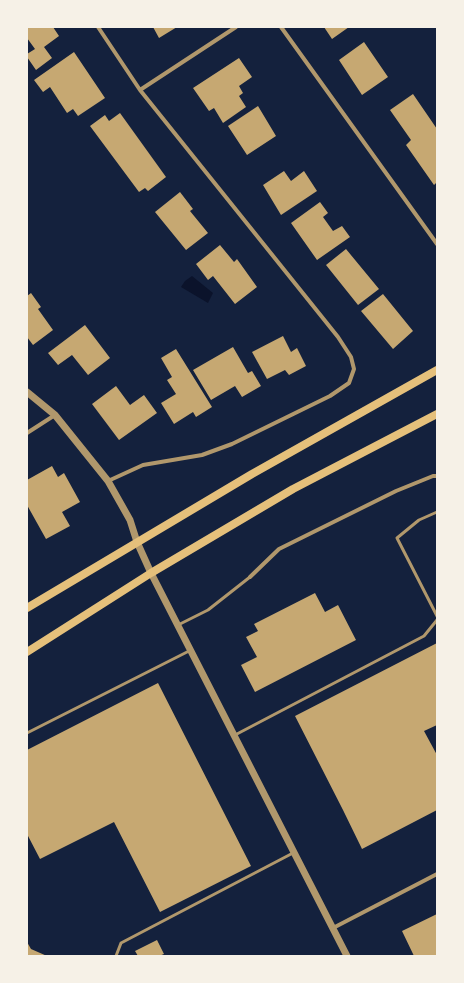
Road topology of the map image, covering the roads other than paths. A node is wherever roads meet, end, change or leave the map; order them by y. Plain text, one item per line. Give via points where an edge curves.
1 (98, 27) edge
2 (236, 27) edge
3 (281, 27) edge
4 (140, 90) junction
5 (437, 244) edge
6 (437, 370) edge
7 (27, 392) edge
8 (437, 414) edge
9 (55, 415) junction
10 (27, 432) edge
11 (437, 476) edge
12 (108, 481) junction
13 (437, 512) edge
14 (137, 542) junction
15 (151, 573) junction
16 (250, 577) joint
17 (27, 608) edge
18 (437, 616) edge
19 (437, 620) edge
20 (178, 625) junction
21 (191, 650) junction
22 (27, 652) edge
23 (27, 733) edge
24 (235, 735) junction
25 (295, 853) junction
26 (437, 874) edge
27 (333, 928) junction
28 (116, 956) edge
29 (347, 956) edge

1 - 4 street
2 - 4 street
3 - 5 street
4 - 12 street via 338,337 354,369 349,382 330,396 232,444 202,455 143,465
6 - 14 main road
7 - 9 street
8 - 15 main road via 293,489
9 - 10 street
9 - 12 street
11 - 16 street via 396,491 279,549
12 - 14 street via 130,520
13 - 18 lane via 419,520 397,538
14 - 15 street
14 - 17 main road
15 - 20 street
15 - 22 main road
16 - 20 lane via 208,610
19 - 24 lane via 424,636
20 - 21 street
21 - 23 lane
21 - 24 street
24 - 25 street
25 - 27 street
25 - 28 lane via 121,943
26 - 27 street
27 - 29 street

